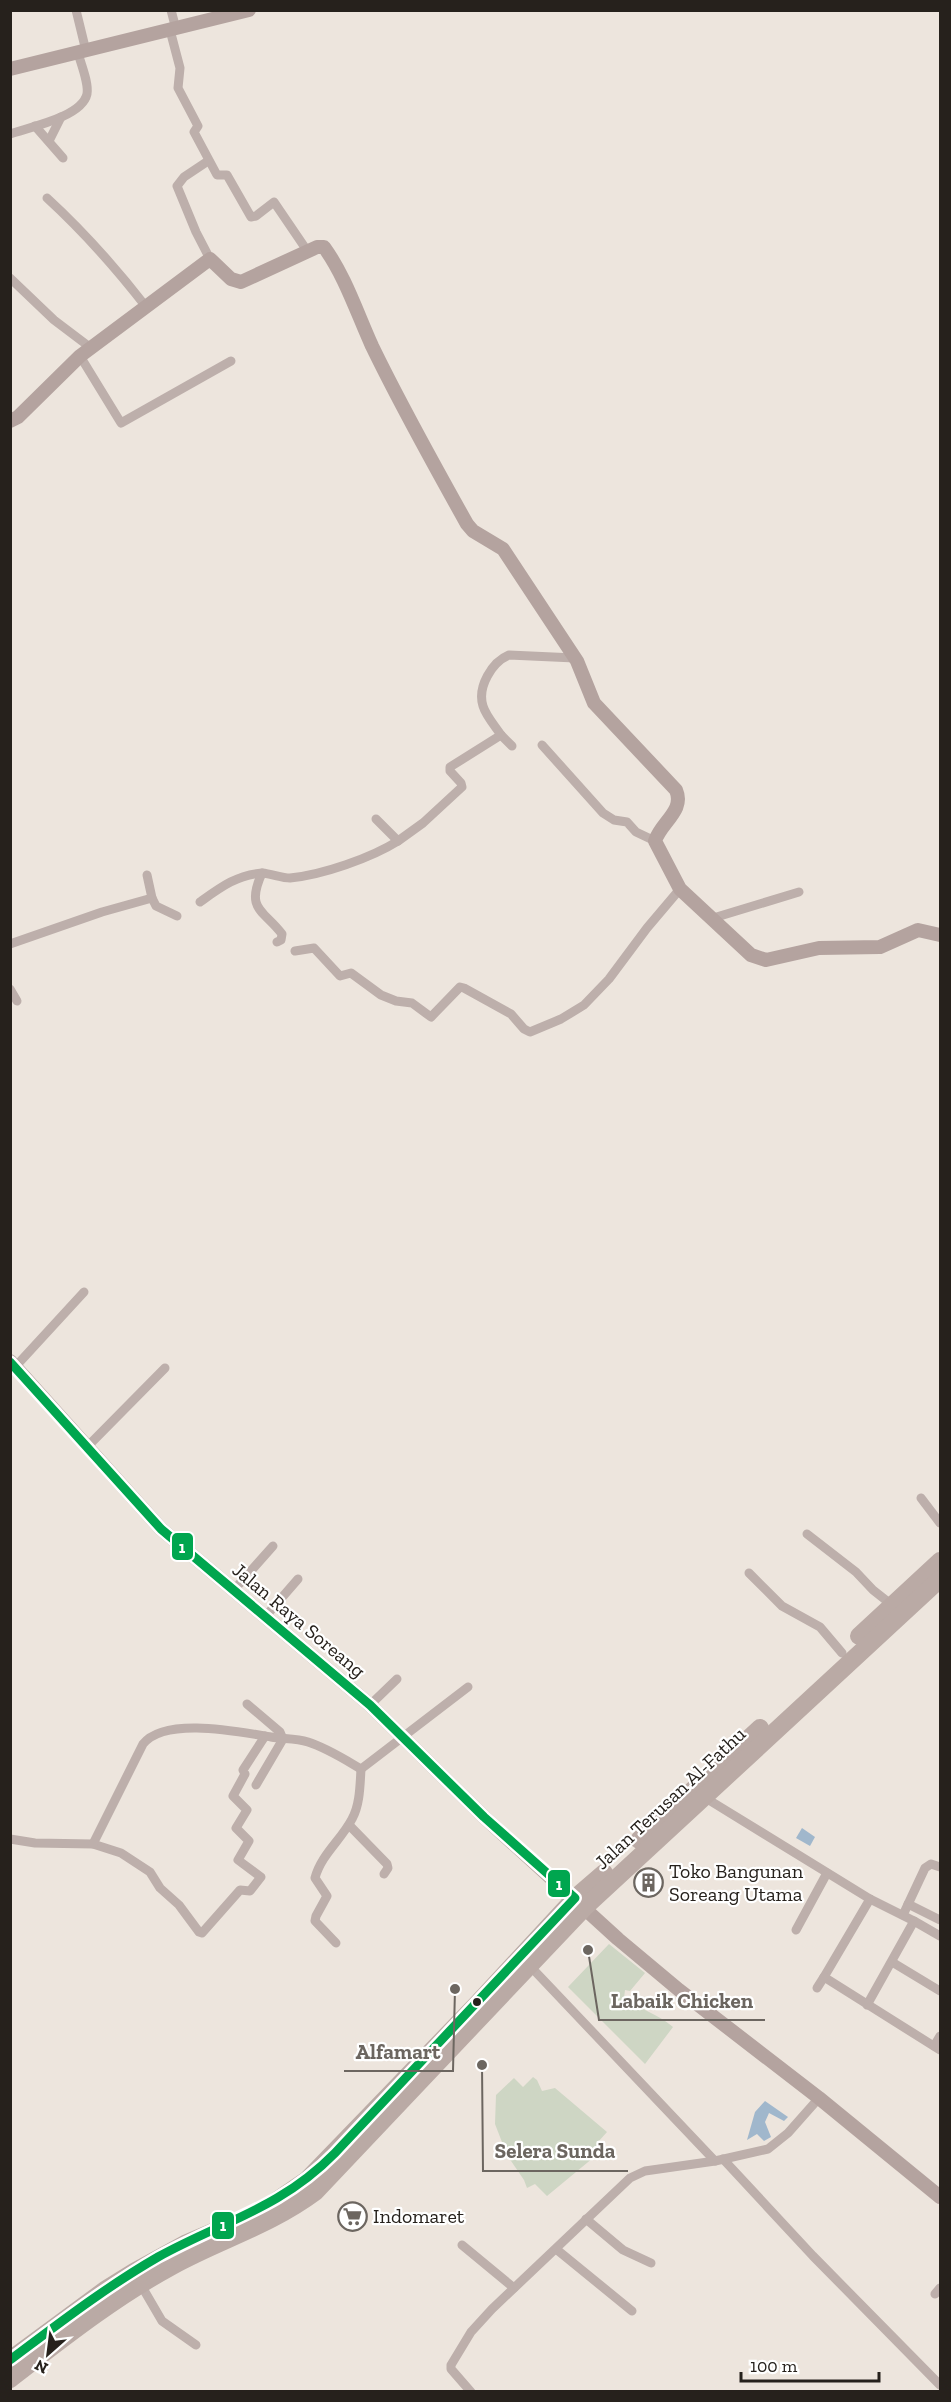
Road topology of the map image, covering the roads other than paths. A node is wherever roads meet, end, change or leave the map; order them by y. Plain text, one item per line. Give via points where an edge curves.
1 (76, 10) edge
2 (171, 10) edge
3 (249, 10) edge
4 (173, 30) junction
5 (82, 52) junction
6 (10, 69) edge
7 (61, 117) junction
8 (35, 126) junction
9 (10, 134) edge
10 (49, 141) junction
11 (63, 158) dead end
12 (208, 161) junction
13 (47, 198) dead end
14 (308, 252) junction
15 (210, 259) junction
16 (10, 278) edge
17 (147, 308) junction
18 (86, 352) junction
19 (231, 361) dead end
20 (10, 421) edge
21 (575, 658) junction
22 (501, 735) junction
23 (542, 745) dead end
24 (512, 746) dead end
25 (376, 819) dead end
26 (398, 841) junction
27 (655, 841) junction
28 (262, 873) junction
29 (147, 875) dead end
30 (680, 889) junction
31 (799, 892) dead end
32 (152, 898) junction
33 (200, 902) dead end
34 (177, 916) dead end
35 (711, 919) junction
36 (940, 935) edge
37 (277, 942) dead end
38 (10, 944) edge
39 (295, 951) dead end
40 (10, 988) edge
41 (16, 1001) dead end
42 (84, 1292) dead end
43 (13, 1364) edge
44 (165, 1368) dead end
45 (87, 1447) junction
46 (921, 1498) dead end
47 (940, 1523) edge
48 (807, 1534) dead end
49 (273, 1546) dead end
50 (940, 1562) edge
51 (749, 1574) dead end
52 (298, 1579) dead end
53 (940, 1579) edge
54 (233, 1591) junction
55 (887, 1616) junction
56 (265, 1617) junction
57 (842, 1653) junction
58 (397, 1679) dead end
59 (468, 1687) dead end
60 (247, 1704) dead end
61 (370, 1705) junction
62 (264, 1736) junction
63 (403, 1737) junction
64 (283, 1739) junction
65 (362, 1769) junction
66 (256, 1785) dead end
67 (704, 1797) junction
68 (349, 1825) junction
69 (10, 1839) edge
70 (93, 1844) junction
71 (940, 1867) edge
72 (827, 1873) junction
73 (384, 1874) dead end
74 (870, 1899) junction
75 (579, 1903) junction
76 (908, 1904) junction
77 (903, 1915) junction
78 (940, 1920) edge
79 (914, 1921) junction
80 (796, 1930) dead end
81 (940, 1936) edge
82 (336, 1943) dead end
83 (892, 1962) junction
84 (530, 1966) junction
85 (824, 1977) junction
86 (817, 1988) dead end
87 (940, 1991) edge
88 (867, 2005) junction
89 (940, 2036) edge
90 (937, 2048) edge
91 (819, 2098) junction
92 (719, 2160) junction
93 (940, 2197) edge
94 (586, 2219) junction
95 (462, 2245) dead end
96 (556, 2248) junction
97 (651, 2263) dead end
98 (141, 2285) junction
99 (514, 2288) junction
100 (632, 2311) dead end
101 (196, 2345) dead end
102 (10, 2360) edge
103 (10, 2379) edge
104 (940, 2385) edge
105 (471, 2391) edge

1 - 5 street
2 - 4 street
3 - 4 street
4 - 5 street
4 - 12 street via 180,68 178,88 198,126 194,132
5 - 6 street
5 - 7 street via 87,93 72,113
7 - 8 street
7 - 10 street
8 - 9 street
8 - 10 street
10 - 11 street
12 - 14 street via 216,175 226,175 251,217 274,202
12 - 15 street via 177,186
13 - 17 street via 100,250
14 - 15 street via 241,282 231,279
14 - 21 street via 322,246 326,249 422,444 467,524 503,549
15 - 17 street
16 - 18 street
17 - 18 street
18 - 19 street via 121,423
18 - 20 street
21 - 22 street via 509,655 496,662 484,681 482,698
21 - 27 street via 594,703 676,790 677,808
22 - 24 street
22 - 26 street via 450,767 462,787
23 - 27 street via 603,813 626,821 636,832
25 - 26 street
26 - 28 street via 371,856 313,873 288,878
27 - 30 street
28 - 33 street via 236,878
28 - 37 street via 256,901 261,914 281,932 282,938
29 - 32 street
30 - 35 street
30 - 39 street via 584,1005 530,1032 511,1014 464,988 450,995 432,1017 412,1003 381,994 351,973 340,976 314,948
31 - 35 street
32 - 34 street via 156,906
32 - 38 street
35 - 36 street via 751,956 762,960 819,948 880,947 914,931
40 - 41 street
42 - 43 street
43 - 45 street, Jalan Raya Soreang
44 - 45 street
45 - 54 street, Jalan Raya Soreang via 148,1517
46 - 47 street
48 - 55 street via 856,1572 873,1590
49 - 54 street
50 - 55 highway, Jalan Terusan Al-Fathu
51 - 57 street via 782,1606 820,1627
52 - 56 street
53 - 55 highway, Jalan Terusan Al-Fathu
54 - 56 street, Jalan Raya Soreang
55 - 57 highway, Jalan Terusan Al-Fathu
55 - 67 highway, Jalan Terusan Al-Fathu
56 - 61 street, Jalan Raya Soreang
57 - 75 highway, Jalan Terusan Al-Fathu
58 - 61 street
59 - 63 street
60 - 64 street via 280,1731
61 - 63 street, Jalan Raya Soreang
62 - 64 street
62 - 70 street via 212,1728 165,1731 150,1736 142,1744
62 - 70 street via 243,1769 245,1774 233,1796 247,1810 236,1828 249,1841 238,1860 261,1877 250,1891 240,1890 202,1933 150,1872 121,1852
63 - 65 street
63 - 75 street, Jalan Raya Soreang
64 - 65 street via 308,1742
64 - 66 street
65 - 68 street via 356,1810
67 - 72 street
67 - 75 highway, Jalan Terusan Al-Fathu
68 - 73 street via 387,1864
68 - 82 street via 329,1849 315,1878 327,1896 315,1920
69 - 70 street
71 - 76 street via 931,1864 925,1868
72 - 74 street
72 - 80 street
74 - 77 street
74 - 85 street
75 - 84 highway, Jalan Terusan Al-Fathu
75 - 91 street, Jalan Raya Soreang via 679,1990
75 - 102 highway, Jalan Terusan Al-Fathu via 307,2180 272,2204 134,2272
76 - 77 street
76 - 78 street
77 - 79 street
79 - 81 street
79 - 83 street
83 - 87 street
83 - 88 street
84 - 92 street
84 - 98 highway, Jalan Terusan Al-Fathu via 315,2192 277,2217 173,2265
85 - 86 street
85 - 88 street
88 - 90 street
89 - 90 street
91 - 92 street via 778,2143
91 - 93 street, Jalan Raya Soreang
92 - 94 street via 635,2174
92 - 104 street
94 - 96 street
94 - 97 street via 622,2250
95 - 99 street
96 - 99 street
96 - 100 street
98 - 101 street via 162,2321
98 - 103 highway, Jalan Terusan Al-Fathu
99 - 105 street via 471,2332 451,2365 453,2374

